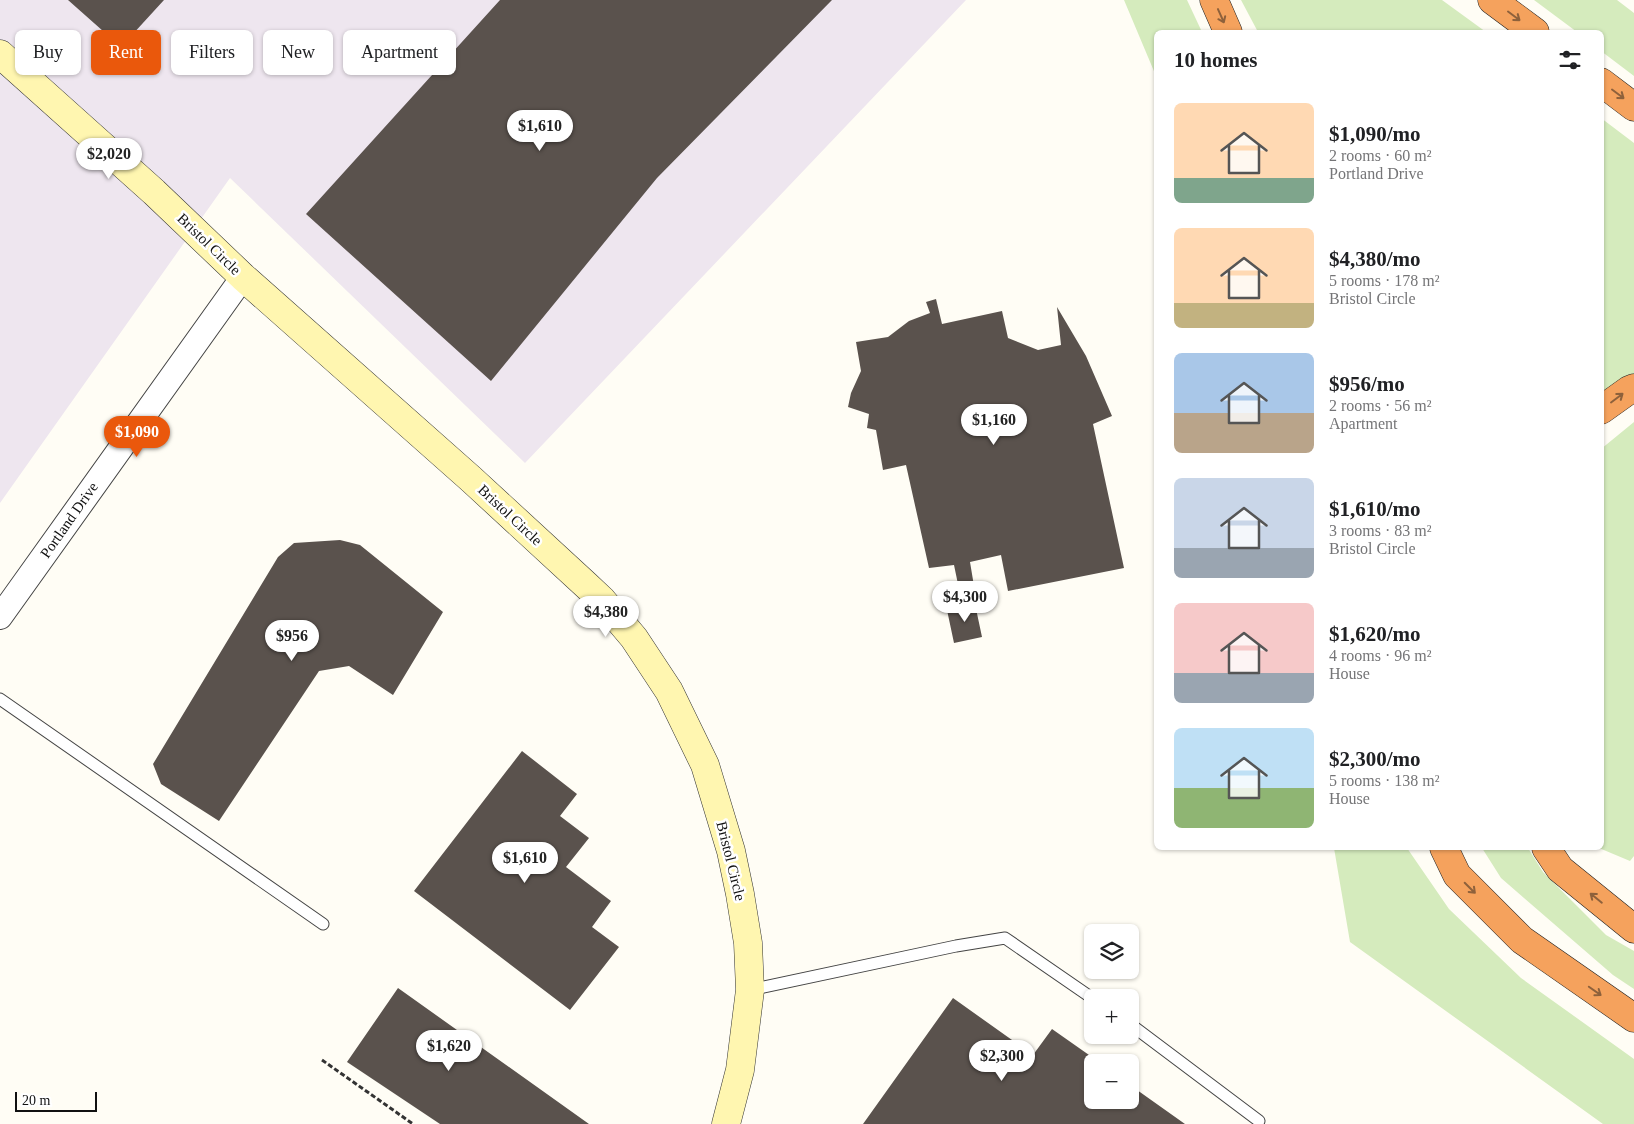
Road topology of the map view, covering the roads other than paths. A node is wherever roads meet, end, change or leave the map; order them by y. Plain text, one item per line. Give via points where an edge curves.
1 (1214, 0) edge
2 (1492, 0) edge
3 (1227, 30) edge
4 (1532, 30) edge
5 (0, 54) edge
6 (1604, 84) edge
7 (1634, 106) edge
8 (244, 277) junction
9 (1634, 388) edge
10 (1604, 408) edge
11 (0, 617) edge
12 (0, 699) edge
13 (1445, 850) edge
14 (1547, 850) edge
15 (323, 924) dead end
16 (1634, 928) edge
17 (750, 990) junction
18 (1084, 992) edge
19 (1634, 1018) edge
20 (1139, 1031) edge
21 (1260, 1123) edge
22 (726, 1124) edge

1 -> 3 highway
2 -> 4 highway
5 - 8 street, Bristol Circle
6 -> 7 highway
8 - 11 street, Portland Drive
8 - 17 street, Bristol Circle via 586,585 634,638 669,691 705,765 731,851 740,894 748,943
10 -> 9 highway
12 - 15 lane
13 -> 19 highway via 1457,875 1522,940
16 -> 14 highway via 1560,869
17 - 18 lane via 1005,938
17 - 22 street, Bristol Circle via 740,1070
20 - 21 lane

